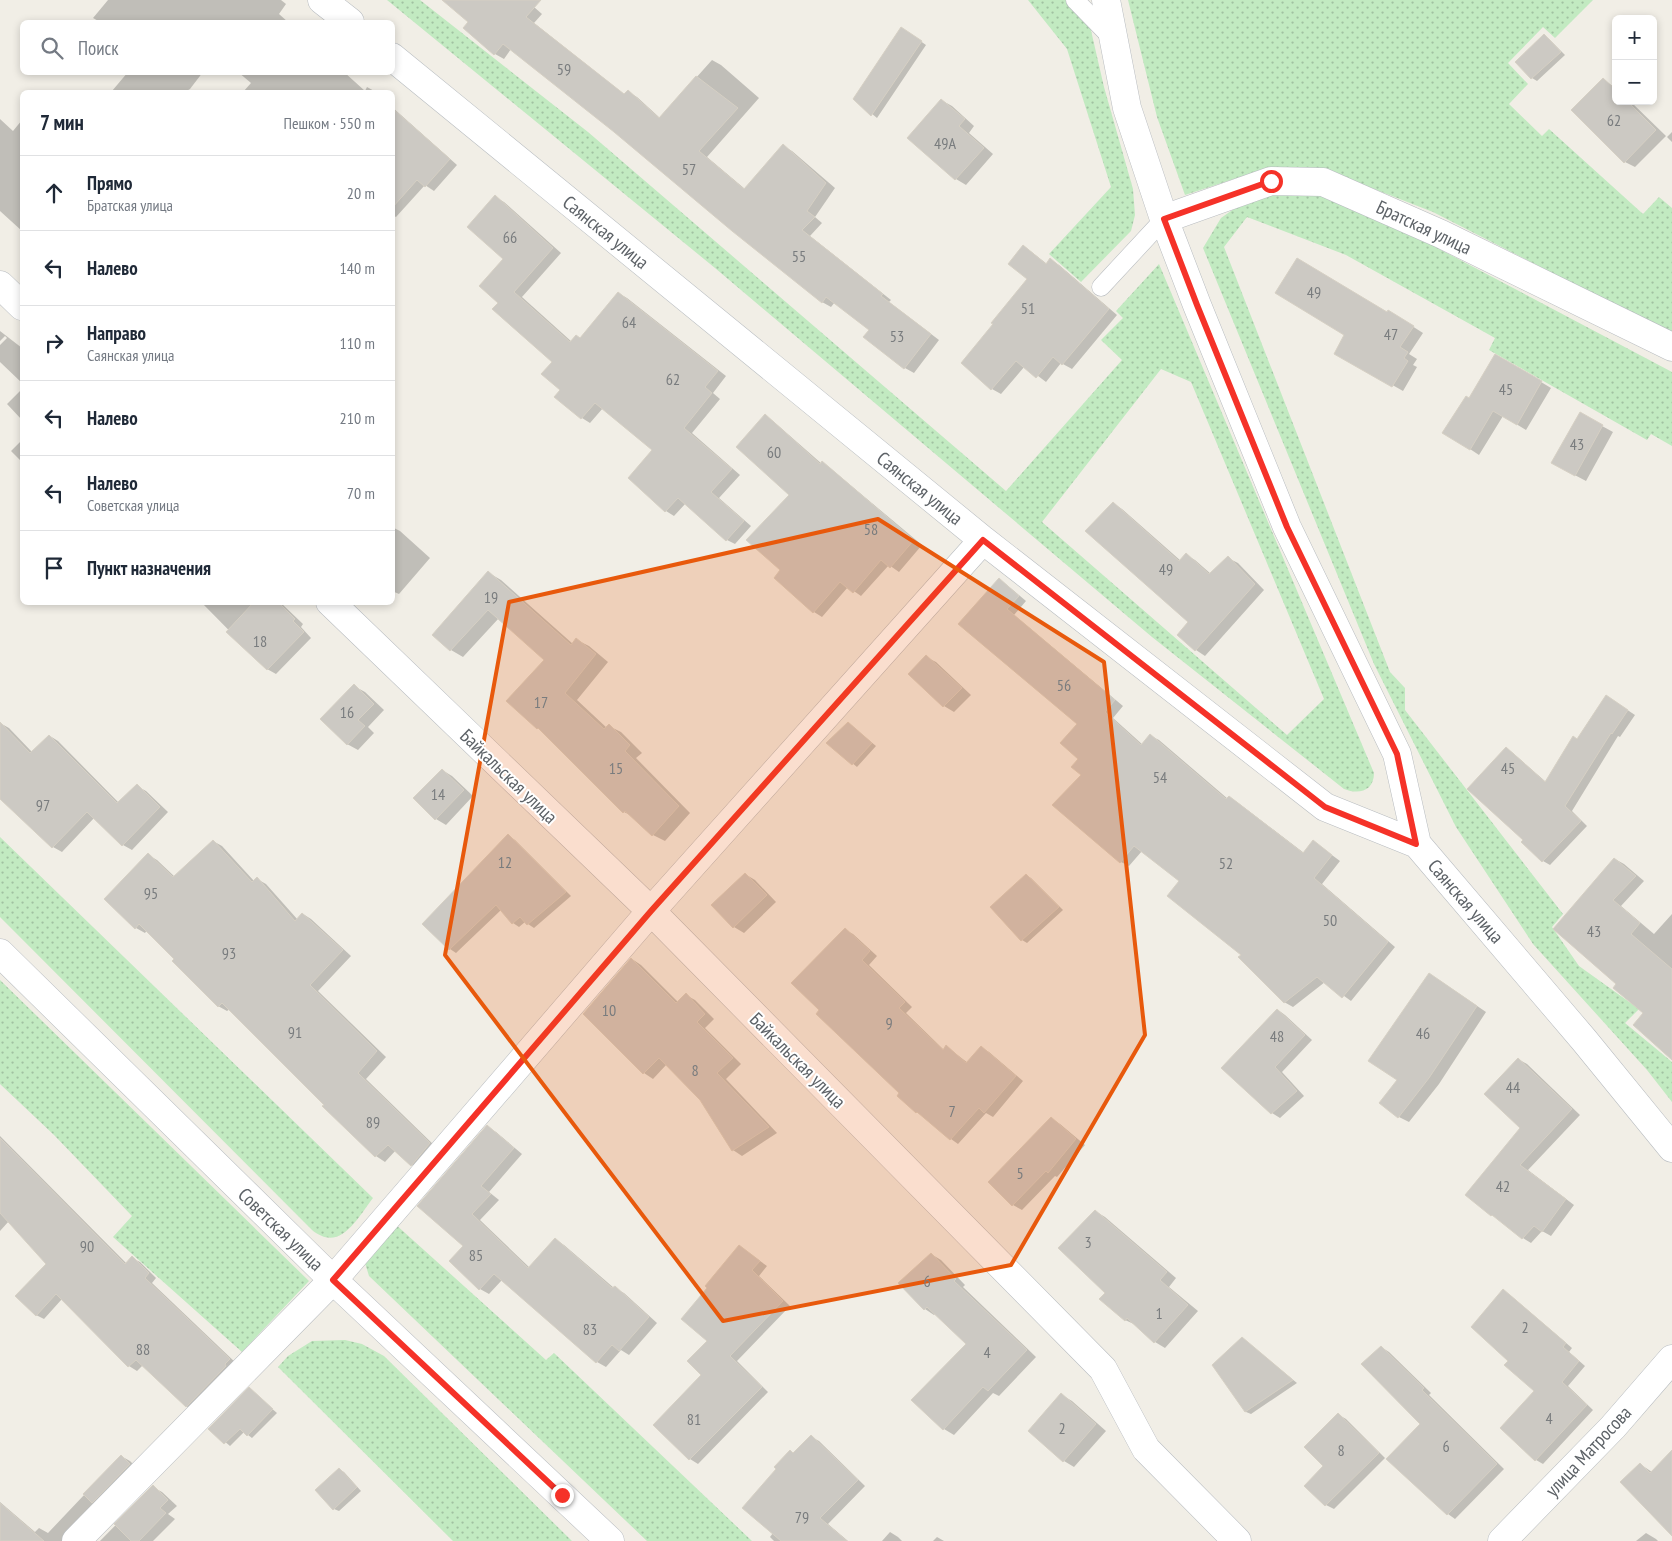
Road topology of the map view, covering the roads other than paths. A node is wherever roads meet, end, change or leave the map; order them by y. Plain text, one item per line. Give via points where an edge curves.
1 (322, 0) edge
2 (1075, 0) edge
3 (1106, 0) edge
4 (347, 20) edge
5 (1114, 40) junction
6 (395, 60) edge
7 (1164, 219) junction
8 (0, 285) edge
9 (1101, 287) dead end
10 (20, 304) edge
11 (1672, 347) edge
12 (983, 540) junction
13 (333, 605) edge
14 (1416, 844) junction
15 (651, 911) junction
16 (0, 953) edge
17 (1672, 1148) edge
18 (333, 1280) junction
19 (1672, 1359) edge
20 (76, 1541) edge
21 (610, 1541) edge
22 (1237, 1541) edge
23 (1502, 1541) edge

1 - 4 street
2 - 5 lane
3 - 5 street
5 - 7 street via 1127,108
6 - 12 street, Саянская улица
7 - 9 lane
7 - 11 street, Братская улица via 1271,181 1323,182 1441,234
7 - 14 street via 1287,527 1397,754
8 - 10 street
12 - 14 street, Саянская улица via 1325,807
12 - 15 street
13 - 15 street, Байкальская улица
14 - 17 street, Саянская улица
15 - 18 street
15 - 22 street, Байкальская улица via 1103,1369 1146,1449
16 - 18 street, Советская улица
18 - 20 street
18 - 21 street, Советская улица
19 - 23 street, улица Матросова via 1614,1427

